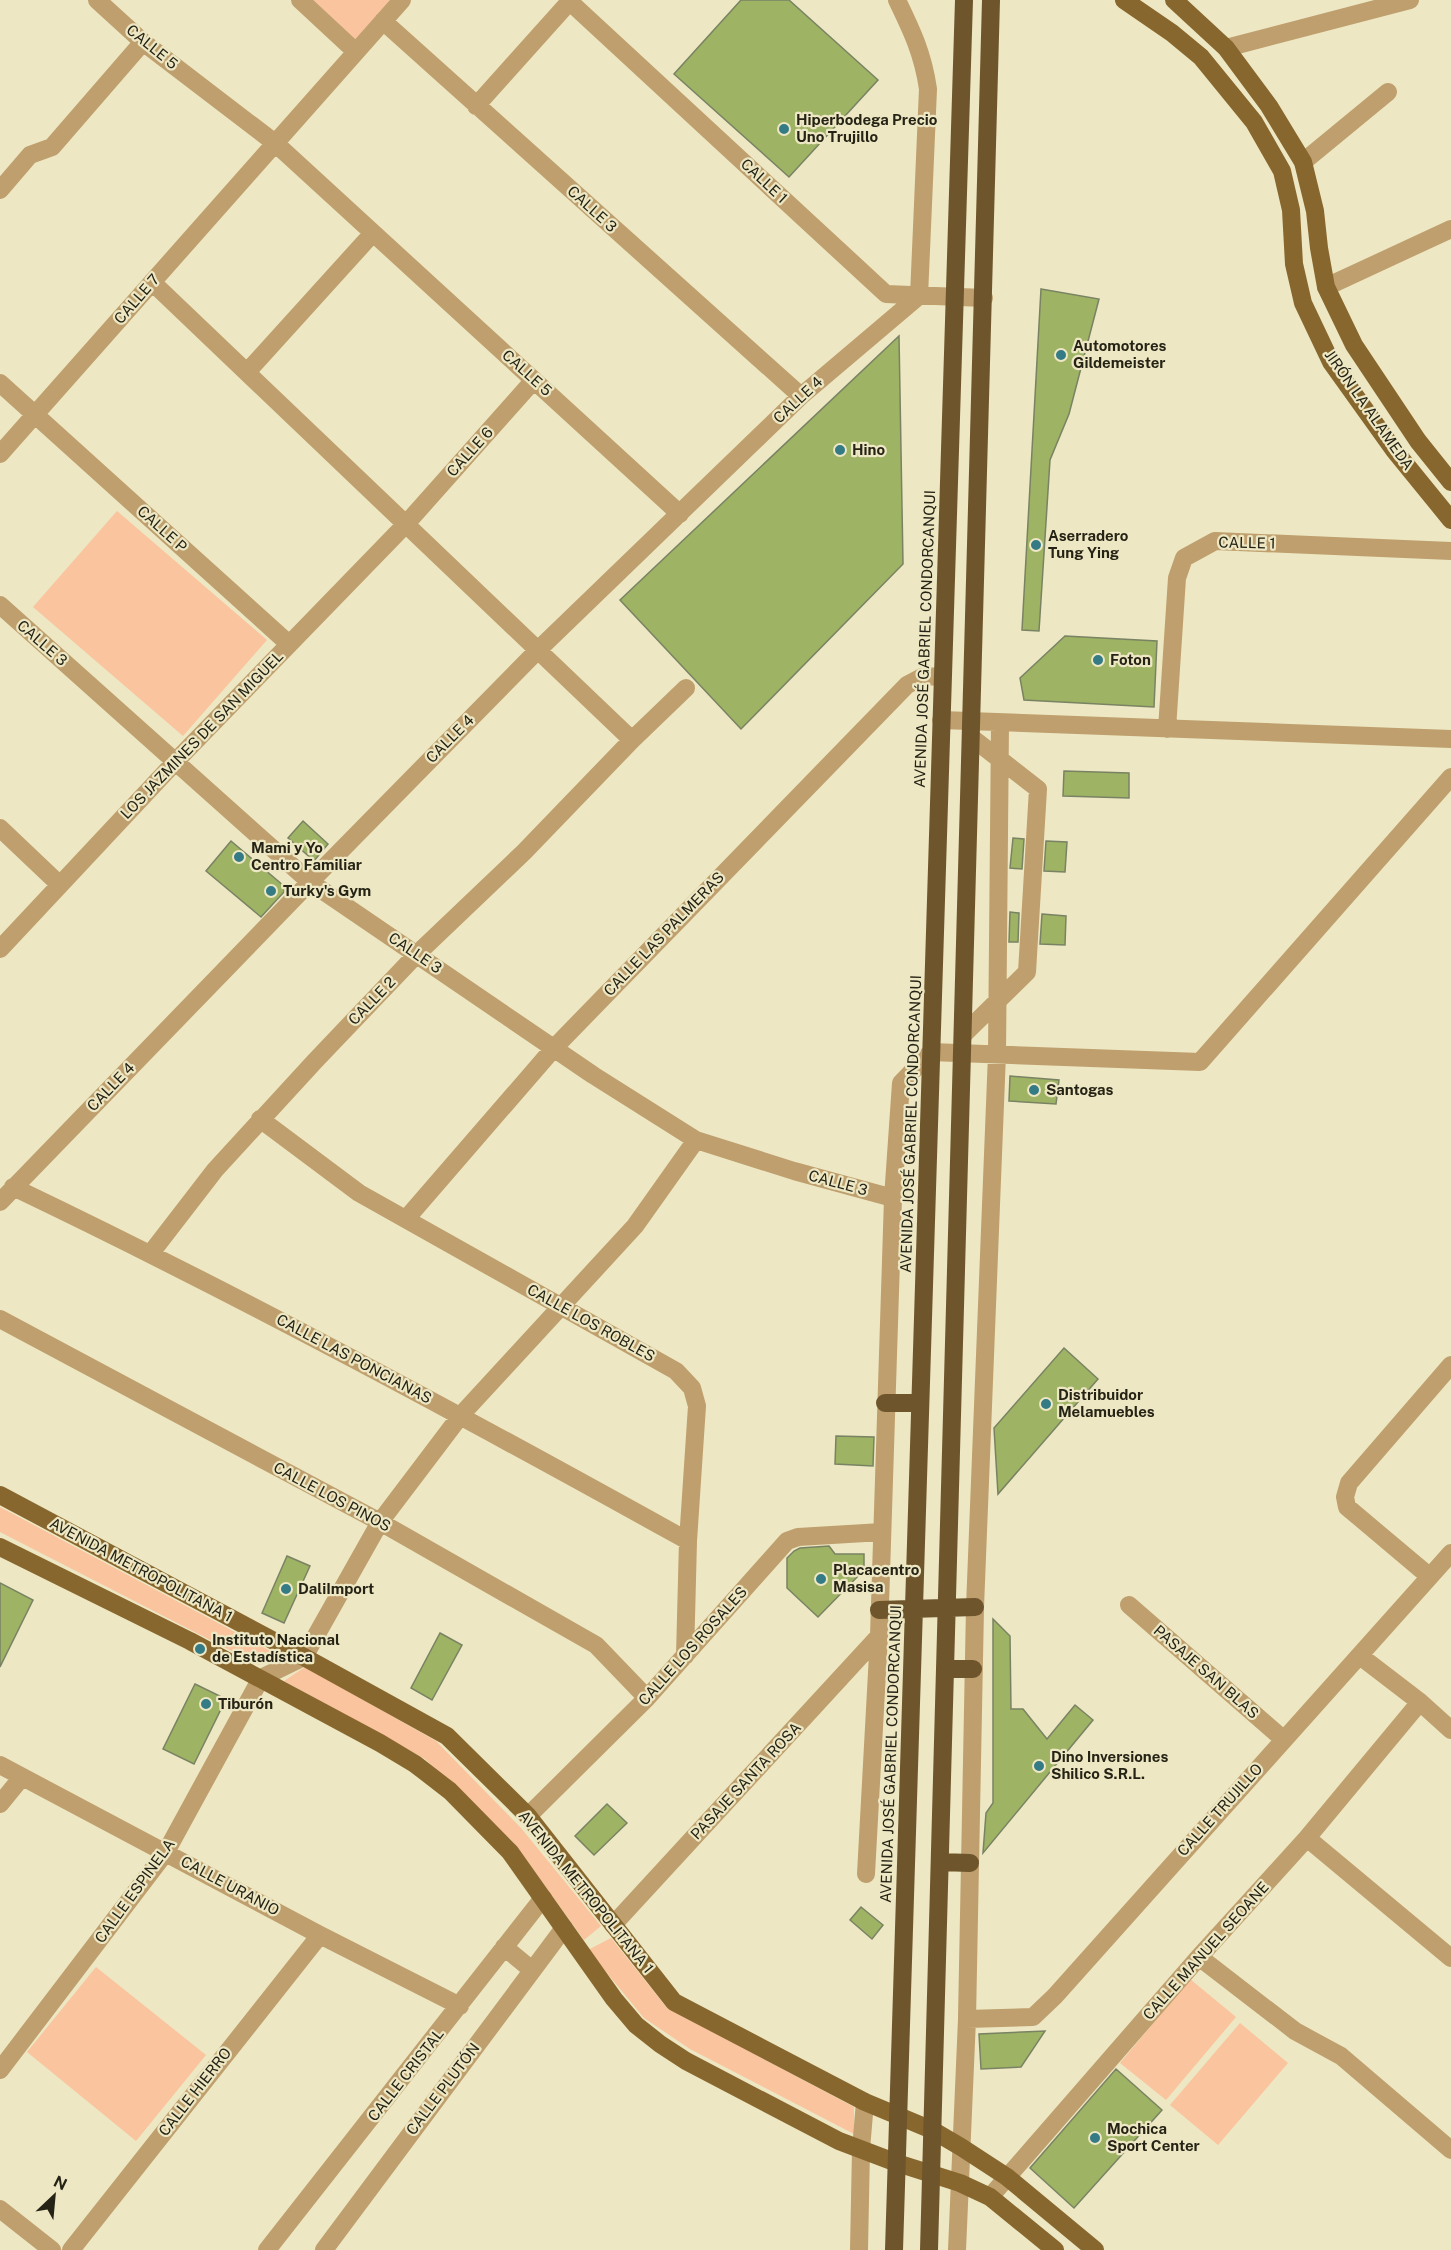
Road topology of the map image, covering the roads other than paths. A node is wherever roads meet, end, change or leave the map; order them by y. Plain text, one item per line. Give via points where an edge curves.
1 (97, 0) edge
2 (300, 0) edge
3 (402, 0) edge
4 (897, 0) edge
5 (964, 0) edge
6 (991, 0) edge
7 (1124, 0) edge
8 (1174, 0) edge
9 (1410, 0) edge
10 (571, 1) edge
11 (1386, 3) edge
12 (383, 21) junction
13 (143, 42) junction
14 (1227, 48) junction
15 (356, 52) junction
16 (1388, 92) dead end
17 (476, 106) junction
18 (275, 143) junction
19 (1303, 162) junction
20 (0, 190) edge
21 (1451, 229) edge
22 (373, 233) junction
23 (955, 261) junction
24 (985, 261) junction
25 (152, 282) junction
26 (1326, 287) junction
27 (919, 296) junction
28 (953, 297) junction
29 (984, 298) junction
30 (248, 372) junction
31 (534, 380) junction
32 (0, 383) edge
33 (801, 396) junction
34 (35, 414) junction
35 (0, 454) edge
36 (1451, 482) edge
37 (680, 514) junction
38 (1451, 520) edge
39 (406, 524) junction
40 (1451, 551) edge
41 (0, 605) edge
42 (289, 644) junction
43 (538, 650) junction
44 (942, 677) junction
45 (686, 688) dead end
46 (941, 720) junction
47 (1000, 723) junction
48 (1167, 729) junction
49 (971, 730) junction
50 (1451, 739) edge
51 (632, 740) junction
52 (1001, 760) junction
53 (176, 761) junction
54 (1451, 777) edge
55 (0, 828) edge
56 (310, 882) junction
57 (60, 885) junction
58 (0, 949) edge
59 (417, 954) junction
60 (998, 1000) junction
61 (962, 1044) junction
62 (554, 1048) junction
63 (931, 1052) junction
64 (997, 1054) junction
65 (260, 1119) junction
66 (696, 1140) junction
67 (13, 1187) junction
68 (893, 1198) junction
69 (0, 1202) edge
70 (406, 1220) junction
71 (151, 1253) junction
72 (561, 1306) junction
73 (0, 1319) edge
74 (1451, 1365) edge
75 (885, 1402) junction
76 (919, 1403) junction
77 (461, 1415) junction
78 (0, 1495) edge
79 (380, 1522) junction
80 (882, 1532) junction
81 (688, 1541) junction
82 (0, 1547) edge
83 (1451, 1553) edge
84 (1429, 1576) junction
85 (1128, 1605) dead end
86 (975, 1607) junction
87 (947, 1608) junction
88 (914, 1609) junction
89 (879, 1610) junction
90 (879, 1636) junction
91 (685, 1656) junction
92 (1360, 1656) junction
93 (304, 1657) junction
94 (945, 1669) junction
95 (974, 1669) junction
96 (261, 1678) junction
97 (647, 1698) junction
98 (1420, 1702) junction
99 (1451, 1730) edge
100 (1283, 1739) junction
101 (0, 1765) edge
102 (22, 1776) junction
103 (0, 1804) edge
104 (528, 1816) junction
105 (1307, 1838) junction
106 (166, 1852) junction
107 (940, 1862) junction
108 (970, 1863) junction
109 (866, 1874) dead end
110 (543, 1898) junction
111 (613, 1925) junction
112 (564, 1928) junction
113 (320, 1935) junction
114 (504, 1947) junction
115 (1199, 1957) junction
116 (1451, 1958) edge
117 (532, 1970) junction
118 (460, 2006) junction
119 (967, 2019) junction
120 (0, 2070) edge
121 (865, 2102) junction
122 (899, 2117) junction
123 (932, 2130) junction
124 (961, 2147) junction
125 (861, 2149) junction
126 (1451, 2150) edge
127 (897, 2163) junction
128 (931, 2175) junction
129 (1007, 2177) junction
130 (960, 2183) junction
131 (990, 2197) junction
132 (0, 2209) edge
133 (52, 2250) edge
134 (71, 2250) edge
135 (267, 2250) edge
136 (324, 2250) edge
137 (859, 2250) edge
138 (894, 2250) edge
139 (929, 2250) edge
140 (957, 2250) edge
141 (1055, 2250) edge
142 (1095, 2250) edge

1 - 13 street, CALLE 5
2 - 15 street
3 - 12 street
4 - 27 street via 917,39 928,89
5 - 23 highway, AVENIDA JOSÉ GABRIEL CONDORCANQUI
6 - 24 highway
7 - 38 main road, JIRÓN LA ALAMEDA via 1201,57 1254,122 1282,171 1303,303 1331,362 1394,450
8 - 14 main road, JIRÓN LA ALAMEDA
9 - 11 street
10 - 17 street
10 - 27 street, CALLE 1 via 886,294
11 - 14 street
12 - 15 street
12 - 17 street, CALLE 3
13 - 18 street, CALLE 5
13 - 20 street via 52,147 30,155
14 - 19 main road, JIRÓN LA ALAMEDA
15 - 18 street
16 - 19 street
17 - 33 street, CALLE 3
18 - 22 street, CALLE 5
18 - 25 street, CALLE 7
19 - 26 main road, JIRÓN LA ALAMEDA
21 - 26 street
22 - 30 street
22 - 31 street, CALLE 5
23 - 24 highway
23 - 28 highway, AVENIDA JOSÉ GABRIEL CONDORCANQUI
24 - 29 highway
25 - 30 street
25 - 34 street, CALLE 7
26 - 36 main road, JIRÓN LA ALAMEDA via 1354,345 1418,441
27 - 28 street, CALLE 1
27 - 33 street, CALLE 4
28 - 29 street, CALLE 1
28 - 44 highway, AVENIDA JOSÉ GABRIEL CONDORCANQUI
29 - 49 highway
30 - 39 street
31 - 37 street, CALLE 5
31 - 39 street, CALLE 6
32 - 34 street
33 - 37 street, CALLE 4
34 - 35 street, CALLE 7
34 - 42 street, CALLE P
37 - 43 street, CALLE 4
39 - 42 street, LOS JAZMINES DE SAN MIGUEL
39 - 43 street
40 - 48 street, CALLE 1 via 1215,541 1184,558 1177,578
41 - 53 street, CALLE 3
42 - 53 street, LOS JAZMINES DE SAN MIGUEL
43 - 51 street
43 - 56 street, CALLE 4
44 - 46 highway, AVENIDA JOSÉ GABRIEL CONDORCANQUI
44 - 62 street, CALLE LAS PALMERAS via 924,676 907,685
45 - 51 street, CALLE 2
46 - 49 street
46 - 63 highway, AVENIDA JOSÉ GABRIEL CONDORCANQUI
47 - 48 street
47 - 49 street
47 - 52 street
48 - 50 street
49 - 52 street
49 - 61 highway
51 - 59 street, CALLE 2 via 525,852
52 - 60 street
52 - 60 street via 1038,789 1028,972
53 - 56 street, CALLE 3
53 - 57 street, LOS JAZMINES DE SAN MIGUEL
54 - 64 street via 1200,1062
55 - 57 street
56 - 59 street, CALLE 3
56 - 67 street, CALLE 4
57 - 58 street, LOS JAZMINES DE SAN MIGUEL
59 - 62 street, CALLE 3
59 - 65 street, CALLE 2
60 - 61 street
60 - 64 street
61 - 63 street
61 - 64 street
61 - 87 highway
62 - 66 street, CALLE 3
62 - 70 street, CALLE LAS PALMERAS
63 - 68 street via 901,1083
63 - 76 highway, AVENIDA JOSÉ GABRIEL CONDORCANQUI
64 - 86 street
65 - 70 street, CALLE LOS ROBLES via 359,1193
65 - 71 street, CALLE 2
66 - 68 street, CALLE 3
66 - 72 street via 634,1226
67 - 69 street, CALLE 4
67 - 71 street, CALLE LAS PONCIANAS
68 - 75 street
70 - 72 street, CALLE LOS ROBLES
71 - 77 street, CALLE LAS PONCIANAS
72 - 77 street
72 - 81 street, CALLE LOS ROBLES via 676,1371 692,1388 697,1406
73 - 79 street, CALLE LOS PINOS
74 - 84 street via 1349,1484 1345,1497 1347,1507
75 - 76 highway
75 - 80 street
76 - 88 highway, AVENIDA JOSÉ GABRIEL CONDORCANQUI
77 - 79 street
77 - 81 street, CALLE LAS PONCIANAS
78 - 93 main road, AVENIDA METROPOLITANA 1
79 - 93 street
79 - 97 street, CALLE LOS PINOS via 596,1645
80 - 89 street
80 - 91 street, CALLE LOS ROSALES via 787,1541
81 - 91 street, CALLE LOS ROBLES
82 - 96 main road
83 - 84 street, CALLE TRUJILLO
84 - 92 street, CALLE TRUJILLO
85 - 100 street, PASAJE SAN BLAS
86 - 87 highway
86 - 95 street
87 - 88 highway
87 - 94 highway
88 - 89 highway
88 - 122 highway, AVENIDA JOSÉ GABRIEL CONDORCANQUI
89 - 90 street
90 - 109 street
90 - 111 street, PASAJE SANTA ROSA
91 - 97 street, CALLE LOS ROSALES
92 - 98 street
92 - 100 street, CALLE TRUJILLO
93 - 96 street
93 - 104 main road, AVENIDA METROPOLITANA 1 via 447,1736
94 - 95 highway
94 - 107 highway
95 - 108 street
96 - 106 street, CALLE ESPINELA
96 - 110 main road via 415,1764 510,1852
97 - 104 street, CALLE LOS ROSALES
98 - 99 street
98 - 105 street, CALLE MANUEL SEOANE
100 - 119 street, CALLE TRUJILLO via 1033,2017
101 - 102 street, CALLE URANIO
102 - 103 street
102 - 106 street, CALLE URANIO
104 - 111 main road, AVENIDA METROPOLITANA 1
105 - 115 street, CALLE MANUEL SEOANE
105 - 116 street
106 - 113 street, CALLE URANIO
106 - 120 street, CALLE ESPINELA
107 - 108 highway
107 - 123 highway
108 - 119 street
110 - 112 main road
110 - 114 street, CALLE CRISTAL
111 - 121 main road, AVENIDA METROPOLITANA 1 via 674,2002
112 - 117 street, CALLE PLUTÓN
112 - 125 main road via 621,2008 660,2044
113 - 118 street, CALLE URANIO
113 - 134 street, CALLE HIERRO
114 - 117 street
114 - 118 street, CALLE CRISTAL
115 - 126 street via 1295,2031 1341,2056
115 - 129 street, CALLE MANUEL SEOANE
117 - 136 street, CALLE PLUTÓN
118 - 135 street, CALLE CRISTAL
119 - 124 street
121 - 122 main road, AVENIDA METROPOLITANA 1
121 - 125 street
122 - 123 main road, AVENIDA METROPOLITANA 1
122 - 127 highway, AVENIDA JOSÉ GABRIEL CONDORCANQUI
123 - 124 main road, AVENIDA METROPOLITANA 1
123 - 128 highway
124 - 129 main road, AVENIDA METROPOLITANA 1
124 - 130 street
125 - 127 main road
125 - 137 street
127 - 128 main road
127 - 138 highway, AVENIDA JOSÉ GABRIEL CONDORCANQUI
128 - 130 main road
128 - 139 highway
129 - 131 street, CALLE MANUEL SEOANE
129 - 142 main road, AVENIDA METROPOLITANA 1
130 - 131 main road
130 - 140 street
131 - 141 main road
132 - 133 street

